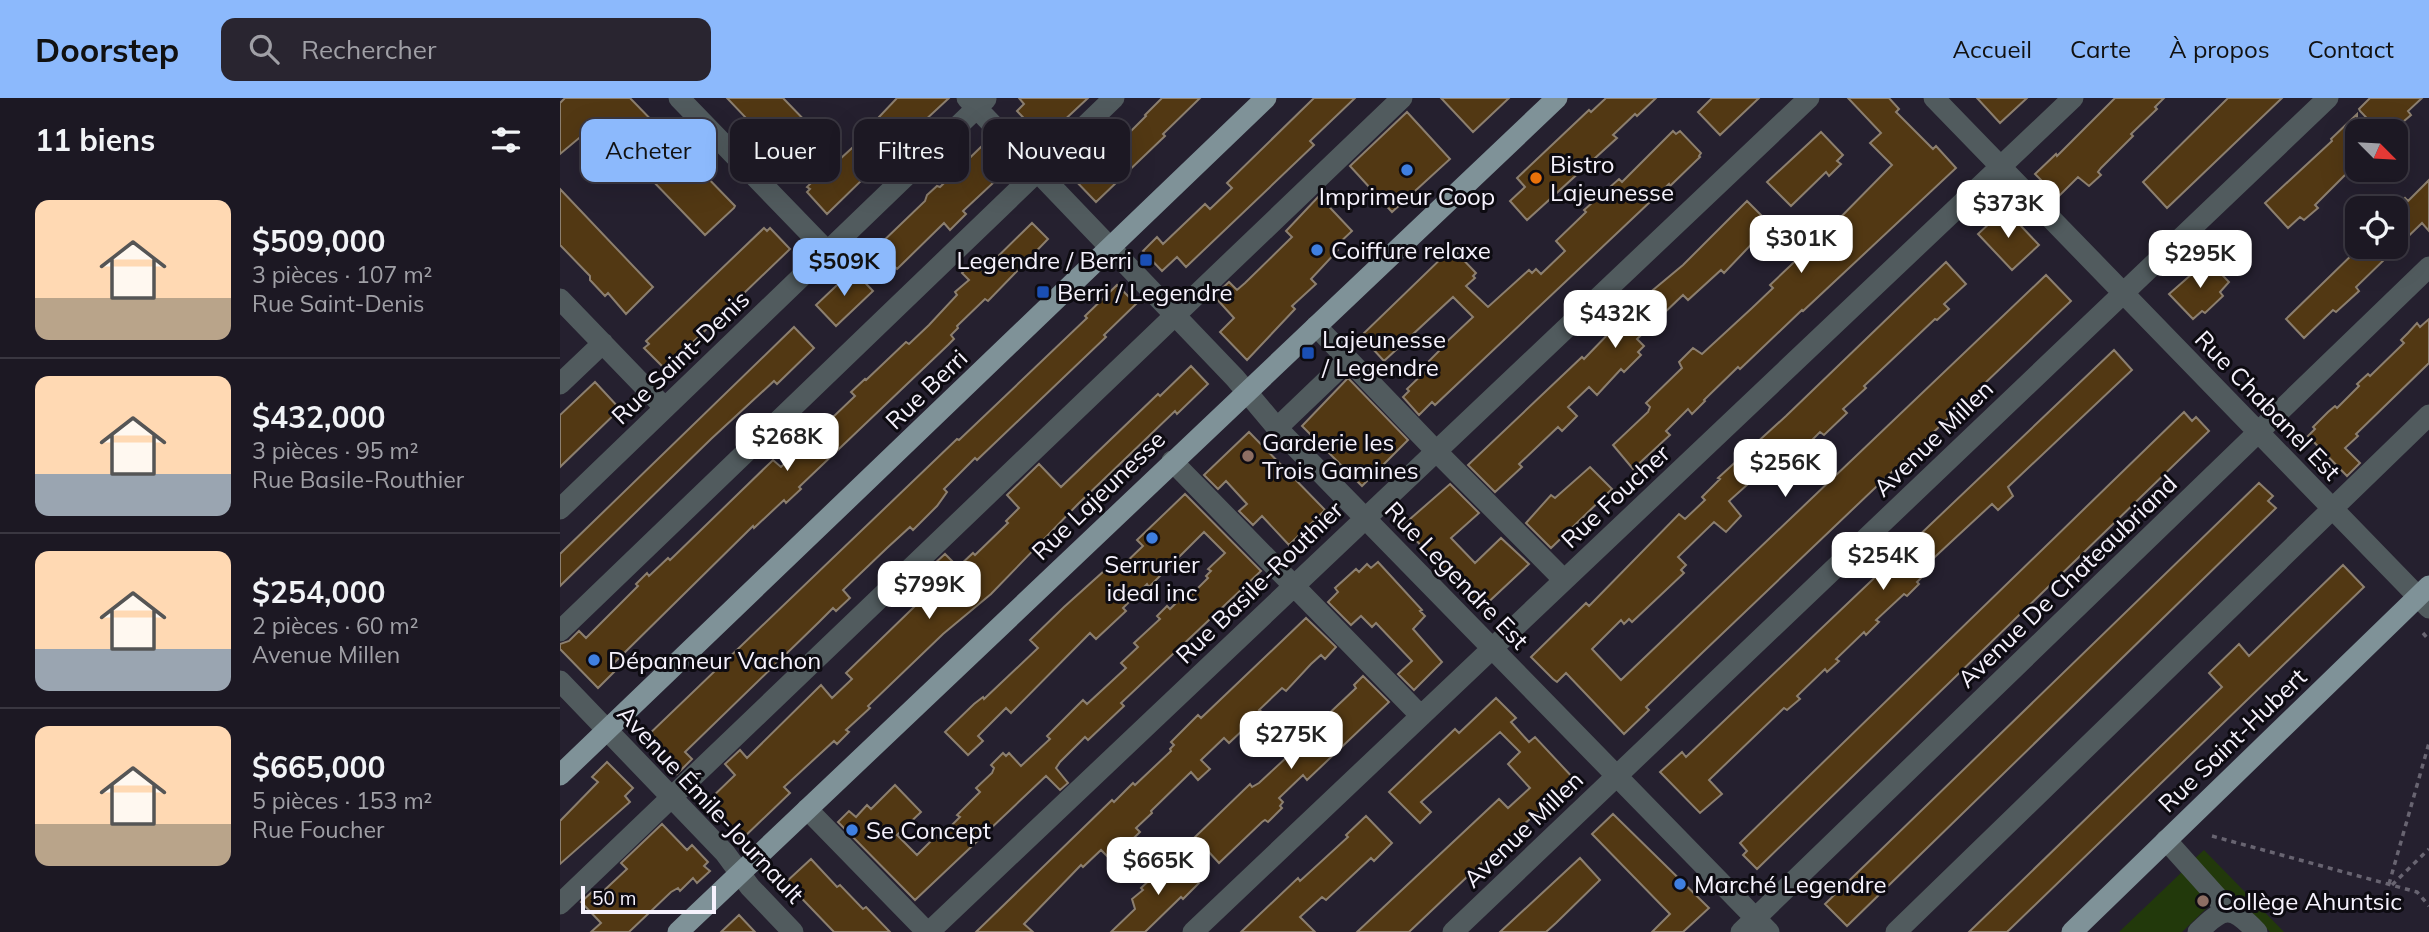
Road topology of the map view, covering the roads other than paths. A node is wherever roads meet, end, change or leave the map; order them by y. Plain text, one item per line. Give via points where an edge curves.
1 (679, 98) edge
2 (1114, 98) edge
3 (1266, 98) edge
4 (1402, 98) edge
5 (1557, 98) edge
6 (1934, 98) edge
7 (2328, 98) edge
8 (2070, 99) edge
9 (1803, 100) edge
10 (977, 101) edge
11 (993, 119) edge
12 (1092, 119) edge
13 (2001, 167) junction
14 (1027, 182) edge
15 (1048, 182) edge
16 (1110, 247) junction
17 (828, 252) junction
18 (2429, 267) edge
19 (2123, 293) junction
20 (560, 299) edge
21 (1175, 315) junction
22 (1316, 326) junction
23 (603, 343) junction
24 (1348, 360) junction
25 (560, 384) edge
26 (1246, 391) junction
27 (665, 408) junction
28 (2429, 415) edge
29 (1277, 428) junction
30 (2259, 433) junction
31 (1436, 451) junction
32 (1172, 461) junction
33 (560, 509) edge
34 (2332, 509) junction
35 (1364, 518) junction
36 (1564, 580) junction
37 (1294, 585) junction
38 (2425, 597) edge
39 (560, 631) edge
40 (1492, 649) junction
41 (560, 681) edge
42 (1421, 716) junction
43 (608, 730) junction
44 (560, 775) edge
45 (1618, 775) junction
46 (671, 797) junction
47 (807, 809) junction
48 (2166, 839) junction
49 (740, 873) junction
50 (560, 904) edge
51 (2224, 912) junction
52 (1756, 928) edge
53 (678, 932) edge
54 (793, 932) edge
55 (928, 932) edge
56 (1193, 932) edge
57 (1453, 932) edge
58 (1896, 932) edge
59 (2072, 932) edge
60 (2198, 932) edge
61 (2258, 932) edge

1 - 17 street
2 - 12 street
3 - 16 main road, Rue Berri
4 - 21 street
5 - 22 main road, Rue Lajeunesse
6 - 13 street, Rue Chabanel Est
7 - 19 street, Avenue Millen
8 - 13 street, Rue Foucher
9 - 31 street, Rue Basile-Routhier
10 - 11 street, Rue Legendre Est
10 - 17 street, Rue Saint-Denis
13 - 19 street, Rue Chabanel Est
13 - 36 street, Rue Foucher
14 - 39 street
15 - 16 street, Rue Legendre Est
16 - 21 street, Rue Legendre Est
16 - 43 main road, Rue Berri
17 - 27 street, Rue Saint-Denis
18 - 30 street, Avenue De Chateaubriand
19 - 30 street, Rue Chabanel Est
19 - 45 street, Avenue Millen
20 - 23 street
21 - 26 street, Rue Legendre Est
21 - 46 street
22 - 24 street
22 - 26 main road, Rue Lajeunesse
23 - 25 street
23 - 27 street
24 - 29 street
24 - 31 street
26 - 29 street, Rue Legendre Est
26 - 32 main road, Rue Lajeunesse
27 - 33 street, Rue Saint-Denis
28 - 34 street
29 - 35 street, Rue Legendre Est
30 - 34 street, Rue Chabanel Est
30 - 52 street, Avenue De Chateaubriand
31 - 35 street, Rue Basile-Routhier
31 - 36 street
32 - 37 street
32 - 47 main road, Rue Lajeunesse
34 - 38 street, Rue Chabanel Est
34 - 58 street
35 - 37 street, Rue Basile-Routhier
35 - 40 street, Rue Legendre Est
36 - 40 street, Rue Foucher
37 - 42 street
37 - 55 street, Rue Basile-Routhier
38 - 48 main road, Rue Saint-Hubert
40 - 42 street, Rue Foucher
40 - 45 street, Rue Legendre Est
41 - 43 street, Avenue Émile-Journault
42 - 56 street, Rue Foucher
43 - 44 main road, Rue Berri
43 - 46 street, Avenue Émile-Journault
45 - 52 street, Rue Legendre Est
45 - 57 street, Avenue Millen
46 - 49 street, Avenue Émile-Journault
46 - 50 street
47 - 49 main road, Rue Lajeunesse
47 - 55 street
48 - 51 street via 2218,898
48 - 59 main road, Rue Saint-Hubert
49 - 53 main road, Rue Lajeunesse
49 - 54 street, Avenue Émile-Journault
51 - 60 street
51 - 61 street via 2241,915

